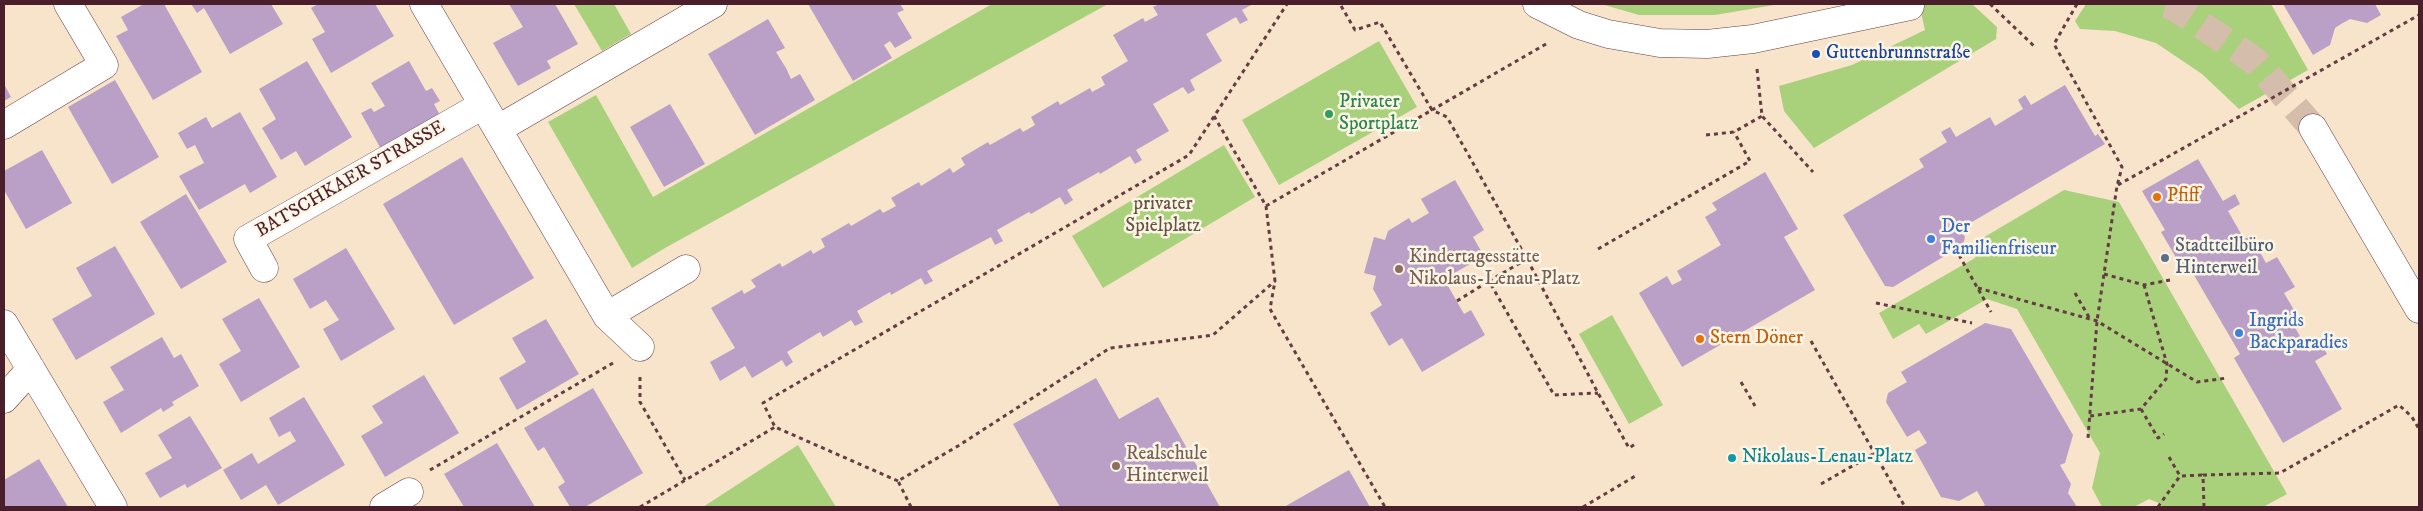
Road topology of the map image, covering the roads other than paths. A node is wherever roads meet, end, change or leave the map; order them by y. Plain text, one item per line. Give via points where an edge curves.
1 (68, 4) edge
2 (424, 4) edge
3 (713, 4) edge
4 (1537, 4) edge
5 (1910, 6) dead end
6 (483, 104) junction
7 (4, 125) edge
8 (2313, 128) tunnel mouth
9 (498, 129) junction
10 (264, 268) dead end
11 (686, 269) dead end
12 (2419, 309) edge
13 (607, 316) junction
14 (4, 324) edge
15 (640, 347) road end
16 (31, 369) junction
17 (4, 399) edge
18 (409, 492) road end
19 (113, 507) edge
20 (384, 507) edge

1 - 7 street via 104,65
2 - 6 street
3 - 9 street
4 - 5 street via 1579,25 1608,34 1660,43 1707,44 1753,39
6 - 9 street
6 - 10 street, BATSCHKAER STRASSE via 248,239
8 - 12 street
9 - 13 street
11 - 13 street
13 - 15 street
14 - 16 street
16 - 17 street
16 - 19 street
18 - 20 street

